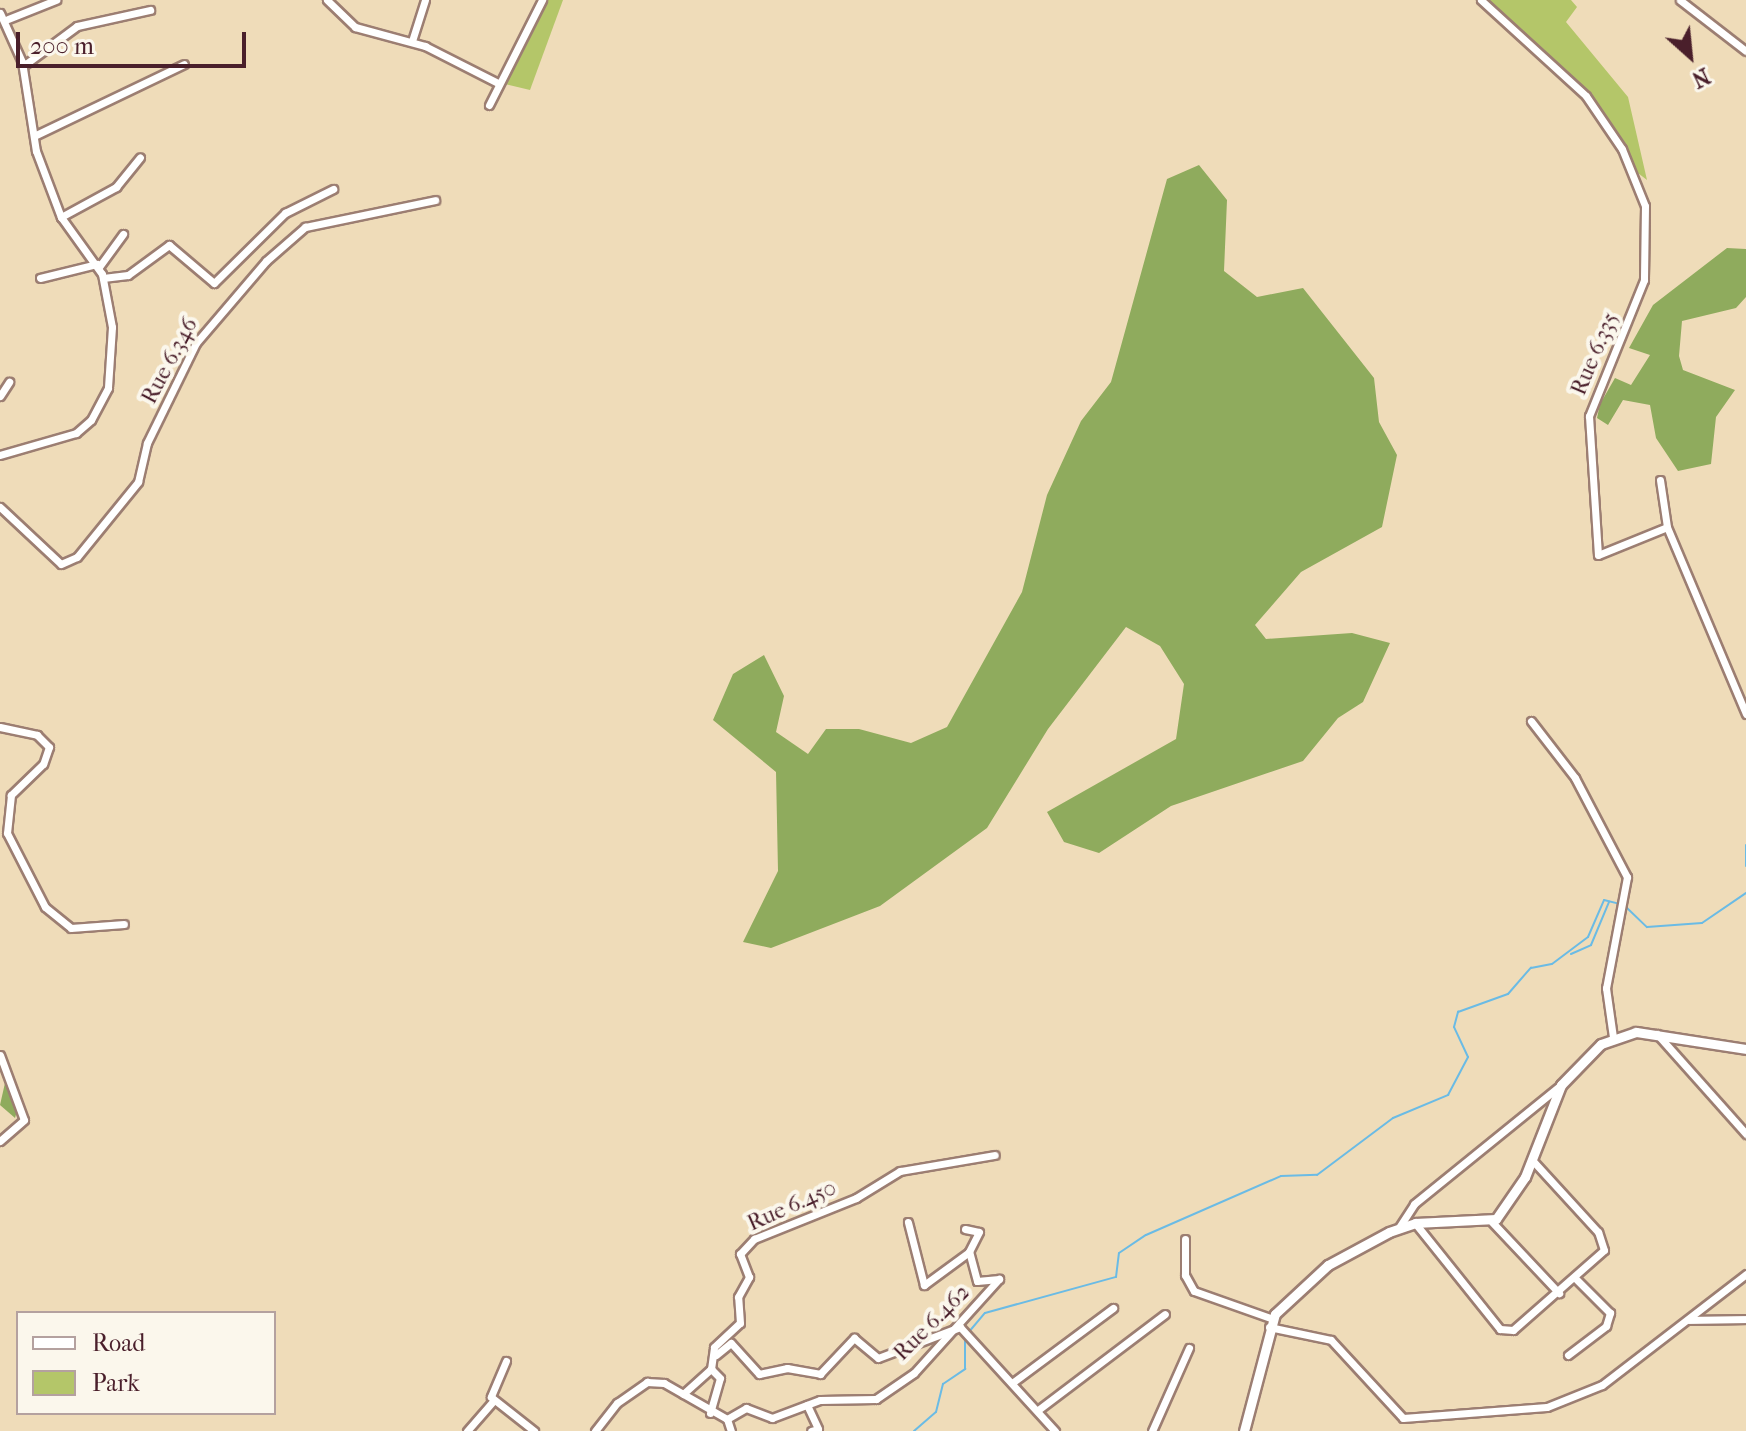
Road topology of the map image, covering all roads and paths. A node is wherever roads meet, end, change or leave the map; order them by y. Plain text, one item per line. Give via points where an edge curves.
1 (56, 0) edge
2 (327, 0) edge
3 (425, 0) edge
4 (542, 0) edge
5 (1481, 0) edge
6 (1680, 0) edge
7 (150, 10) dead end
8 (0, 13) edge
9 (8, 19) junction
10 (412, 41) junction
11 (1746, 51) edge
12 (184, 64) dead end
13 (23, 66) junction
14 (498, 83) junction
15 (489, 105) dead end
16 (36, 135) junction
17 (140, 157) dead end
18 (333, 189) dead end
19 (435, 200) dead end
20 (61, 217) junction
21 (123, 234) dead end
22 (98, 265) junction
23 (40, 278) dead end
24 (103, 278) junction
25 (9, 382) dead end
26 (0, 396) edge
27 (0, 455) edge
28 (1660, 480) dead end
29 (0, 507) edge
30 (1667, 527) junction
31 (1746, 714) edge
32 (1531, 721) dead end
33 (0, 727) edge
34 (124, 924) dead end
35 (1657, 1034) junction
36 (1613, 1037) junction
37 (1746, 1049) edge
38 (0, 1055) edge
39 (1561, 1085) junction
40 (1746, 1134) edge
41 (0, 1141) edge
42 (995, 1155) dead end
43 (1533, 1161) junction
44 (908, 1222) dead end
45 (1492, 1222) junction
46 (1415, 1223) junction
47 (965, 1229) dead end
48 (1398, 1229) junction
49 (1185, 1239) dead end
50 (969, 1252) junction
51 (1746, 1274) edge
52 (1577, 1280) junction
53 (1559, 1293) junction
54 (1113, 1308) dead end
55 (1165, 1314) dead end
56 (1746, 1319) edge
57 (1689, 1320) junction
58 (1271, 1323) junction
59 (960, 1327) junction
60 (1189, 1348) dead end
61 (716, 1355) junction
62 (1568, 1355) dead end
63 (506, 1361) dead end
64 (711, 1369) junction
65 (1012, 1383) junction
66 (683, 1394) junction
67 (494, 1400) junction
68 (807, 1405) junction
69 (1038, 1410) junction
70 (710, 1413) junction
71 (727, 1419) junction
72 (467, 1431) edge
73 (534, 1431) edge
74 (595, 1431) edge
75 (731, 1431) edge
76 (811, 1431) edge
77 (1055, 1431) edge
78 (1152, 1431) edge
79 (1244, 1431) edge

1 - 9 street
2 - 10 street via 355,27
3 - 10 street
4 - 14 street
5 - 30 street, Rue 6.335 via 1586,96 1622,149 1645,206 1644,280 1589,416 1598,555
6 - 11 street
7 - 13 street via 77,26
8 - 9 street
9 - 13 street
10 - 14 street
12 - 16 street
13 - 16 street
14 - 15 street
16 - 20 street
17 - 20 street via 116,187
18 - 24 street via 285,213 214,283 169,245 128,275
19 - 29 street, Rue 6.346 via 305,227 266,261 196,343 147,443 138,482 77,557 61,564
20 - 22 street
21 - 22 street
22 - 23 street
22 - 24 street
24 - 27 street via 112,357 108,388 91,420 76,433
25 - 26 street
28 - 30 street
30 - 31 street
32 - 36 street via 1575,778 1627,877 1606,988
33 - 34 street via 37,735 49,747 43,764 11,795 7,833 45,907 71,928
35 - 36 street
35 - 37 street
35 - 40 street
36 - 39 street
38 - 41 street via 24,1120
39 - 43 street
39 - 48 street via 1414,1204
42 - 61 street, Rue 6.450 via 900,1171 856,1198 754,1239 740,1254 749,1277 738,1297 740,1323 714,1347
43 - 45 street
43 - 52 street via 1604,1243 1603,1255
44 - 50 street, Rue 6.462 via 924,1285
45 - 46 street
45 - 53 street
46 - 48 street
46 - 53 street via 1500,1329 1513,1330
47 - 50 street via 979,1232
48 - 58 street via 1328,1265
49 - 58 street via 1185,1275 1194,1291
50 - 59 street, Rue 6.462 via 977,1281 999,1279
51 - 57 street
52 - 53 street
52 - 62 street via 1610,1313 1606,1326
54 - 65 street
55 - 69 street
56 - 57 street
57 - 58 street via 1602,1385 1547,1407 1428,1419 1395,1413 1331,1340
58 - 79 street
59 - 61 street via 878,1358 854,1338 820,1374 759,1374 731,1343
59 - 65 street
59 - 68 street, Rue 6.462 via 870,1403
60 - 78 street
61 - 64 street, Rue 6.450
63 - 67 street via 493,1382
64 - 66 street, Rue 6.450
64 - 70 street via 720,1378
65 - 69 street
66 - 70 street, Rue 6.462
66 - 74 street via 647,1382 617,1403
67 - 72 street
67 - 73 street
68 - 71 street, Rue 6.462 via 772,1418 746,1408
68 - 76 street via 818,1429
69 - 77 street
70 - 71 street, Rue 6.462
71 - 75 street

